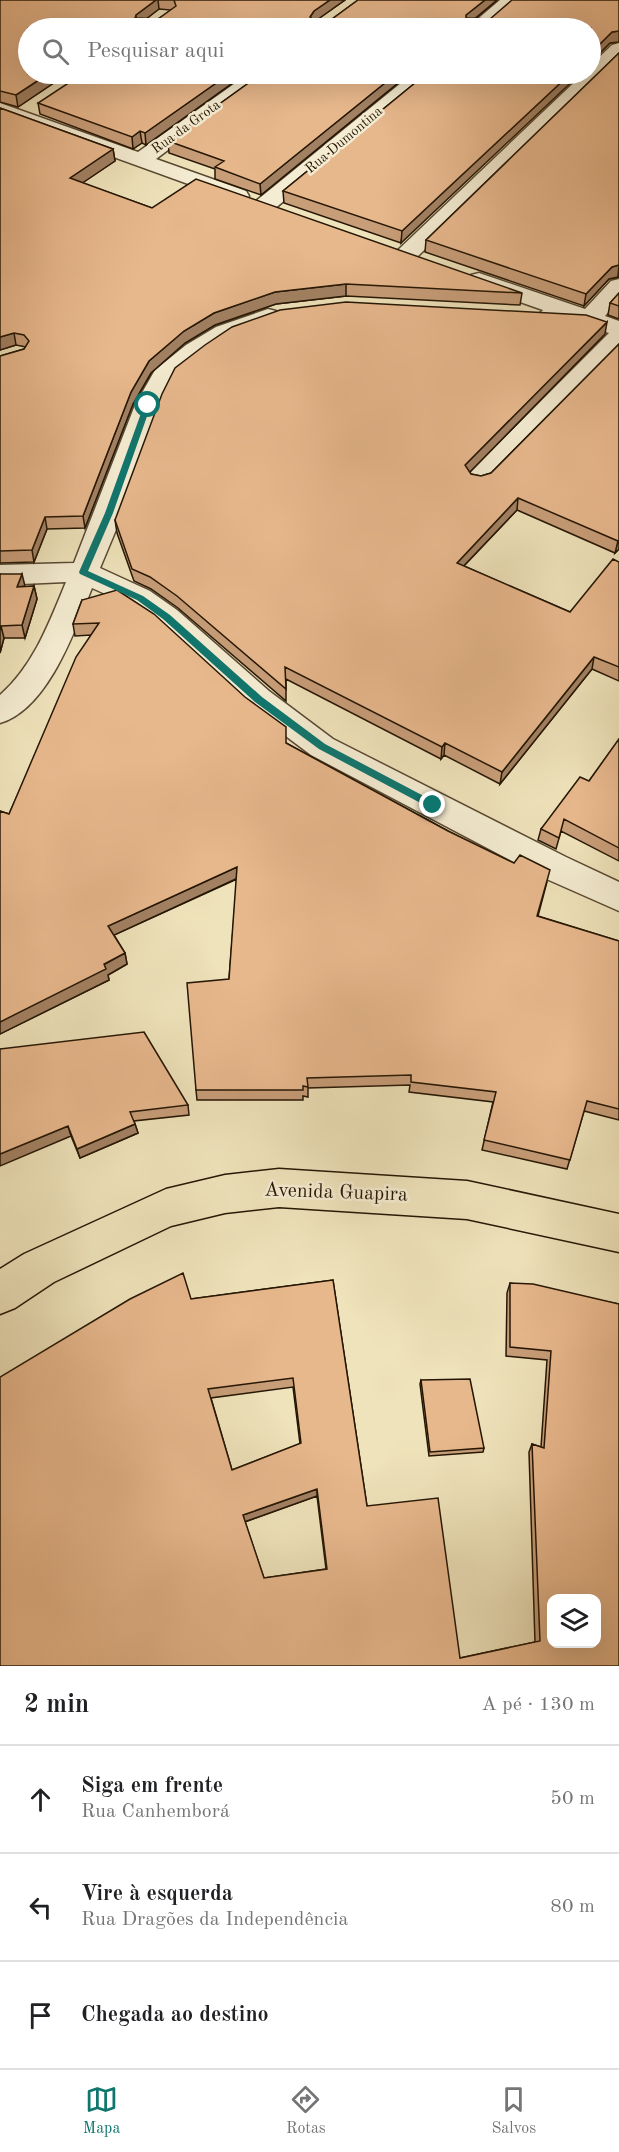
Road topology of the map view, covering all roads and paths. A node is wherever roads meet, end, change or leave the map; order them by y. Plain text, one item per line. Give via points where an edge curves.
1 (510, 0) edge
2 (489, 18) edge
3 (619, 49) edge
4 (601, 66) edge
5 (246, 84) edge
6 (411, 84) edge
7 (583, 84) edge
8 (19, 109) edge
9 (141, 160) junction
10 (264, 206) junction
11 (286, 214) edge
12 (384, 248) edge
13 (406, 255) junction
14 (428, 263) edge
15 (460, 274) edge
16 (619, 286) edge
17 (288, 312) edge
18 (496, 312) edge
19 (590, 318) junction
20 (619, 329) edge
21 (619, 337) edge
22 (479, 478) edge
23 (83, 572) junction
24 (0, 574) edge
25 (0, 712) edge
26 (619, 897) edge
27 (619, 1233) edge
28 (0, 1293) edge

1 - 2 street
3 - 4 street
5 - 9 street, Rua da Grota
6 - 10 street, Rua Dumontina
7 - 13 street
8 - 9 street
9 - 10 street
10 - 11 street
12 - 13 street
13 - 14 street
15 - 19 street
16 - 19 street
17 - 23 street via 224,332 164,375 148,405
18 - 19 street
19 - 20 street
21 - 22 street
23 - 24 street
23 - 25 street via 52,650 24,691
23 - 26 street via 140,598 166,617 258,699 322,747
27 - 28 main road, Avenida Guapira via 467,1200 279,1188 225,1194 166,1208 39,1268

